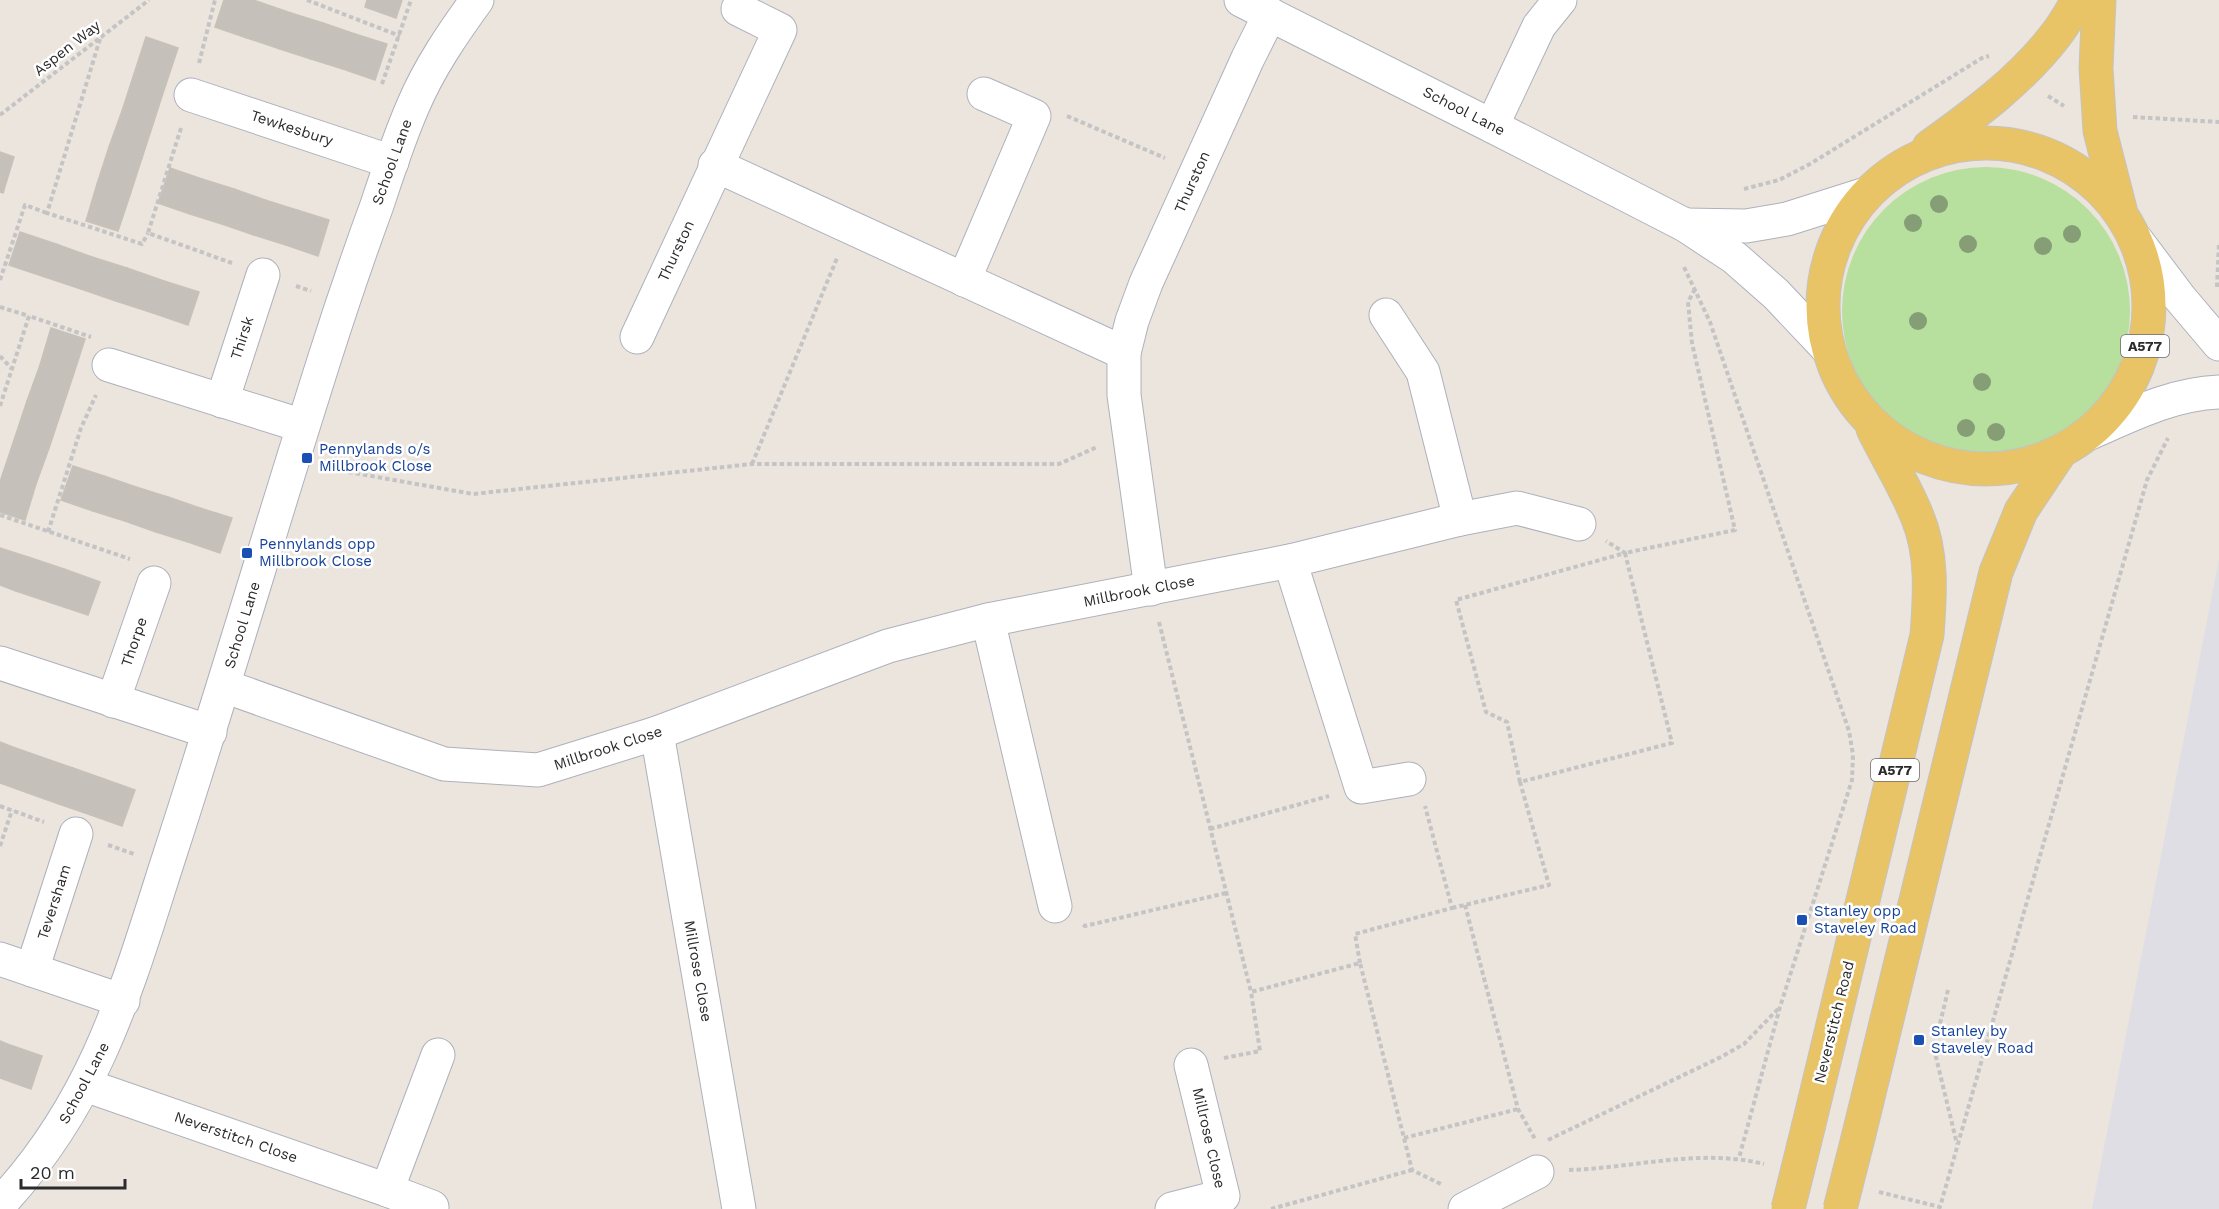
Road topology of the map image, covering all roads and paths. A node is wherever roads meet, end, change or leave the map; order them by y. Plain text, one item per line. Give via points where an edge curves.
1 (149, 0) edge
2 (215, 0) edge
3 (307, 0) edge
4 (411, 0) edge
5 (477, 0) edge
6 (2078, 0) edge
7 (2099, 0) edge
8 (1552, 3) edge
9 (1256, 7) edge
10 (738, 9) dead end
11 (400, 36) junction
12 (100, 39) junction
13 (2022, 74) junction
14 (381, 88) dead end
15 (984, 94) dead end
16 (191, 95) junction
17 (2099, 114) junction
18 (0, 115) edge
19 (1034, 116) junction
20 (2219, 122) edge
21 (1492, 126) junction
22 (1911, 160) junction
23 (392, 162) junction
24 (715, 165) junction
25 (1196, 171) junction
26 (1742, 189) dead end
27 (1866, 194) junction
28 (2120, 211) junction
29 (47, 213) junction
30 (1685, 225) junction
31 (850, 227) junction
32 (148, 233) junction
33 (2137, 241) junction
34 (2219, 243) edge
35 (1683, 265) dead end
36 (263, 275) junction
37 (0, 280) edge
38 (964, 280) junction
39 (1696, 289) junction
40 (2217, 294) dead end
41 (343, 301) junction
42 (0, 308) edge
43 (1386, 315) dead end
44 (29, 316) junction
45 (637, 336) dead end
46 (2219, 344) edge
47 (1827, 348) junction
48 (1124, 353) junction
49 (0, 356) edge
50 (109, 365) junction
51 (12, 369) junction
52 (2219, 392) edge
53 (1, 397) edge
54 (222, 401) junction
55 (0, 406) edge
56 (1869, 422) junction
57 (303, 426) junction
58 (2173, 432) dead end
59 (2090, 433) junction
60 (1128, 434) junction
61 (2059, 454) junction
62 (292, 462) junction
63 (752, 464) junction
64 (0, 515) edge
65 (1460, 519) junction
66 (1579, 524) joint
67 (48, 532) junction
68 (1625, 553) junction
69 (1290, 561) junction
70 (154, 583) joint
71 (1151, 589) junction
72 (988, 620) junction
73 (0, 663) edge
74 (224, 686) junction
75 (113, 701) junction
76 (210, 732) junction
77 (657, 733) junction
78 (1409, 779) joint
79 (1520, 782) junction
80 (1361, 787) junction
81 (12, 810) dead end
82 (1210, 829) junction
83 (76, 834) dead end
84 (0, 846) edge
85 (1226, 893) junction
86 (1465, 905) junction
87 (1055, 906) joint
88 (1452, 909) junction
89 (0, 959) edge
90 (1360, 963) junction
91 (32, 970) junction
92 (1842, 989) junction
93 (1948, 990) dead end
94 (1251, 992) junction
95 (123, 1001) junction
96 (1891, 1004) junction
97 (1780, 1007) junction
98 (438, 1055) dead end
99 (1191, 1065) joint
100 (85, 1085) junction
101 (1518, 1109) junction
102 (1404, 1138) junction
103 (1958, 1147) junction
104 (1740, 1158) junction
105 (1773, 1166) dead end
106 (1412, 1170) junction
107 (1537, 1172) joint
108 (387, 1190) junction
109 (1873, 1191) dead end
110 (1489, 1202) edge
111 (0, 1204) edge
112 (432, 1207) dead end
113 (1940, 1208) edge
114 (739, 1209) edge
115 (1172, 1209) edge
116 (1271, 1209) edge
117 (1788, 1209) edge
118 (1840, 1209) edge

1 - 12 path, Aspen Way
2 - 16 path
3 - 11 path
4 - 11 path
5 - 23 street, School Lane via 435,62 413,105
6 - 13 main road, A577 via 2057,34
7 - 17 main road, A577
8 - 21 street
9 - 21 street, School Lane
9 - 25 street, Thurston
10 - 24 street, Thurston via 780,30
11 - 14 path
12 - 18 path, Aspen Way
12 - 29 path
13 - 17 path via 2074,112
13 - 22 main road, A577 via 1986,106
13 - 26 path via 2002,57 1982,58 1810,164 1779,180
15 - 19 street
16 - 23 street, Tewkesbury
16 - 32 path
17 - 20 path
17 - 28 main road, A577
19 - 25 path via 1054,110
19 - 38 street
21 - 30 street, School Lane
22 - 27 main road, A577
22 - 28 main road, A577 via 1955,145 2002,142 2048,154 2078,171
23 - 41 street, School Lane
24 - 31 street
24 - 45 street, Thurston
25 - 48 street, Thurston via 1146,283
27 - 30 street, School Lane via 1787,219 1746,226
27 - 47 main road, A577 via 1842,227 1827,266 1822,307
28 - 33 main road, A577
29 - 32 path via 142,244
29 - 37 path via 25,205
30 - 47 street, School Lane via 1743,265
31 - 38 street
31 - 63 path
32 - 36 path
33 - 46 street
33 - 59 main road, A577 via 2150,292 2145,345 2125,393
34 - 40 path
35 - 39 path
36 - 41 path
36 - 54 street, Thirsk
38 - 48 street
39 - 68 path via 1688,302 1692,343 1735,530
39 - 97 path via 1848,731 1852,755 1852,780
41 - 57 street, School Lane
42 - 44 path
43 - 65 street via 1422,372
44 - 50 path via 107,342
44 - 51 path
47 - 56 main road, A577 via 1846,393
48 - 60 street, Thurston
49 - 51 path
50 - 54 street
50 - 67 path via 81,428
51 - 53 path
52 - 59 street via 2185,395
53 - 55 path
54 - 57 street
56 - 61 main road, A577 via 1911,453 1959,468 2010,469
56 - 92 main road, Neverstitch Road / A577 via 1918,517 1930,587 1927,635
57 - 62 street, School Lane
58 - 103 path via 2147,480
59 - 61 main road, A577
60 - 63 path via 1059,464
60 - 71 street, Thurston
61 - 96 main road, A577 via 2020,511 1996,572
62 - 63 path via 472,494
62 - 74 street, School Lane
64 - 67 path
65 - 66 street, Millbrook Close via 1517,508
65 - 69 street, Millbrook Close
66 - 68 path
67 - 70 path via 134,561
68 - 79 path via 1672,743
68 - 79 path via 1456,600 1486,712 1507,722
69 - 71 street, Millbrook Close
69 - 80 street
70 - 75 street, Thorpe
71 - 72 street, Millbrook Close
71 - 82 path
72 - 77 street, Millbrook Close via 888,646
72 - 87 street
73 - 75 street
74 - 76 street, School Lane
74 - 77 street, Millbrook Close via 444,764 538,770
75 - 76 street
76 - 95 street, School Lane
77 - 114 street, Millrose Close
78 - 80 street
78 - 88 path via 1418,777
79 - 86 path via 1549,885
80 - 82 path
81 - 84 path
82 - 85 path
83 - 91 street, Teversham
85 - 87 path via 1085,926
85 - 94 path
86 - 88 path
86 - 101 path
88 - 90 path via 1355,934
89 - 91 street
90 - 94 path
90 - 102 path
91 - 95 street
92 - 96 main road
92 - 117 main road, Neverstitch Road / A577, bridge
93 - 103 path via 1934,1048
94 - 99 path via 1260,1051
95 - 100 street, School Lane
96 - 118 main road, A577, bridge
97 - 101 path via 1743,1044 1721,1057 1538,1145
97 - 104 path
98 - 108 street
99 - 115 street, Millrose Close via 1223,1196
100 - 108 street, Neverstitch Close
100 - 111 street, School Lane via 39,1159
101 - 102 path
102 - 106 path
103 - 113 path
104 - 105 path
104 - 107 path via 1707,1157
106 - 110 path
106 - 116 path
107 - 110 street
108 - 112 street, Neverstitch Close
109 - 113 path

